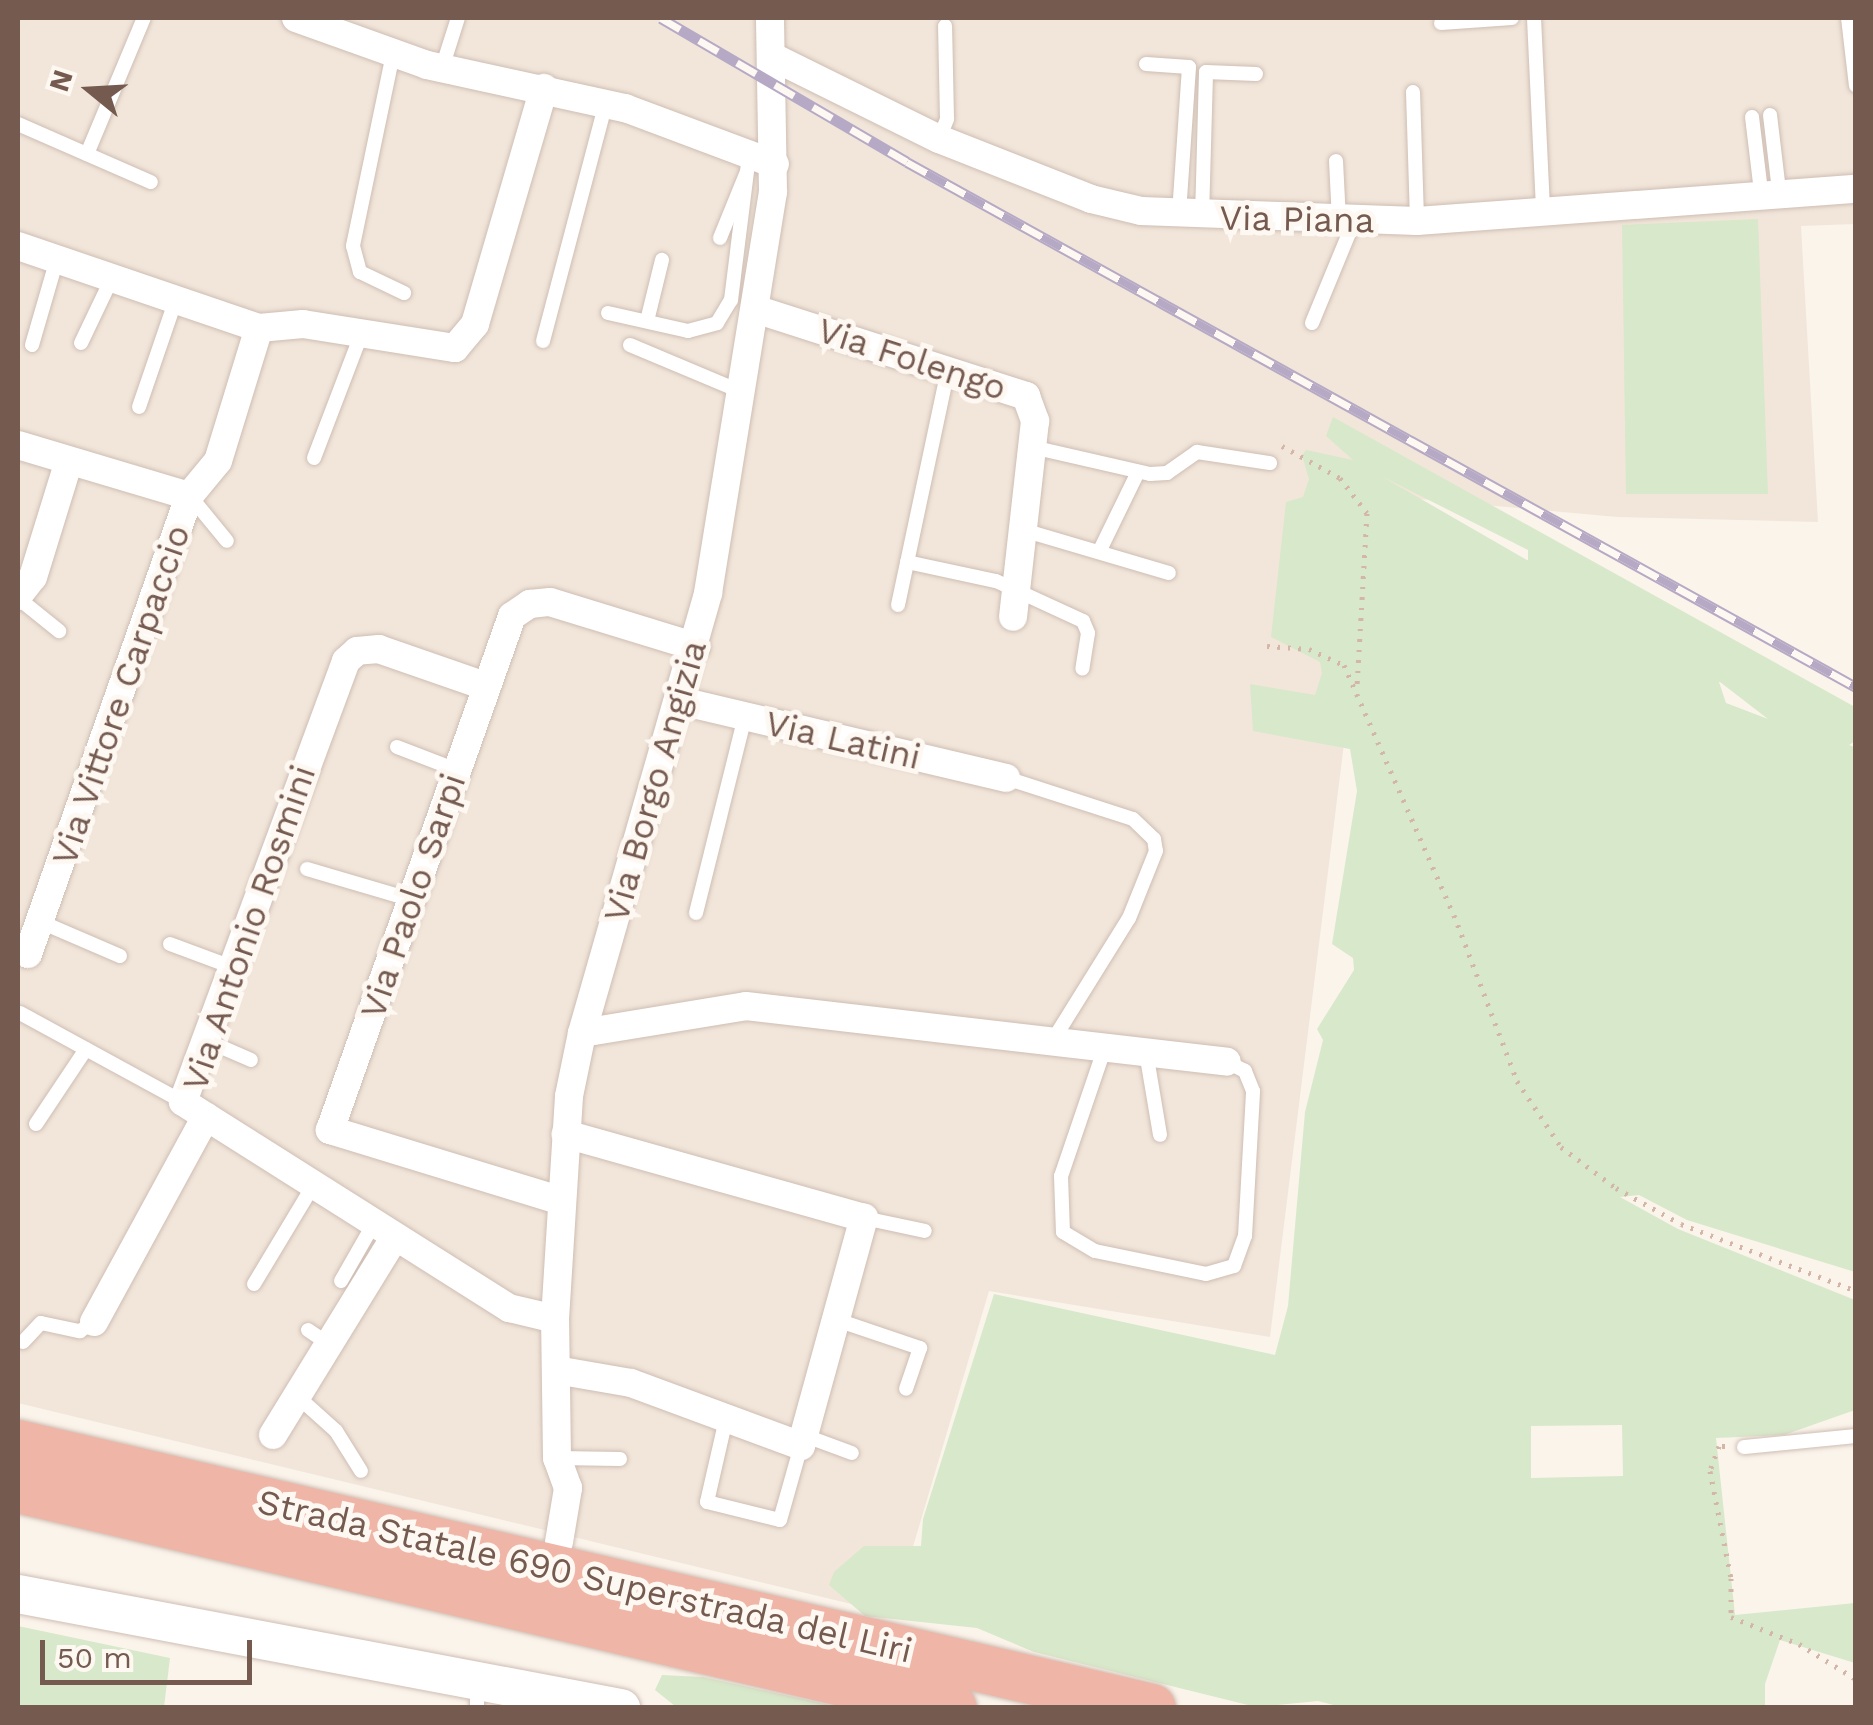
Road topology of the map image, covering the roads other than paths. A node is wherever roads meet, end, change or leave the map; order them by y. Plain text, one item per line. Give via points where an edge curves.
1 (144, 18) edge
2 (296, 18) edge
3 (458, 18) edge
4 (770, 18) edge
5 (1512, 18) edge
6 (1534, 18) edge
7 (1848, 18) edge
8 (1441, 23) dead end
9 (945, 26) dead end
10 (393, 54) junction
11 (770, 56) junction
12 (1146, 64) dead end
13 (442, 68) junction
14 (1256, 74) dead end
15 (1856, 86) edge
16 (544, 88) junction
17 (1413, 92) dead end
18 (606, 103) junction
19 (1770, 115) dead end
20 (1752, 117) dead end
21 (18, 124) edge
22 (939, 140) junction
23 (86, 154) junction
24 (1336, 161) dead end
25 (758, 162) junction
26 (151, 182) dead end
27 (1856, 189) edge
28 (1770, 191) junction
29 (1543, 210) junction
30 (1191, 217) junction
31 (1417, 220) junction
32 (1346, 221) junction
33 (720, 238) dead end
34 (18, 246) edge
35 (57, 259) junction
36 (662, 260) dead end
37 (112, 278) junction
38 (404, 292) dead end
39 (176, 300) junction
40 (755, 309) junction
41 (608, 313) dead end
42 (647, 322) junction
43 (1312, 322) dead end
44 (259, 328) junction
45 (361, 335) junction
46 (542, 341) dead end
47 (81, 344) dead end
48 (32, 345) dead end
49 (630, 345) dead end
50 (948, 368) junction
51 (743, 392) junction
52 (139, 407) dead end
53 (18, 445) edge
54 (1032, 448) junction
55 (314, 458) dead end
56 (69, 461) junction
57 (1270, 463) dead end
58 (1138, 472) junction
59 (190, 496) junction
60 (1023, 530) junction
61 (227, 541) dead end
62 (1100, 550) junction
63 (907, 562) junction
64 (1169, 573) dead end
65 (18, 597) edge
66 (898, 605) dead end
67 (1014, 606) junction
68 (58, 631) dead end
69 (696, 647) junction
70 (1082, 669) dead end
71 (485, 686) junction
72 (681, 701) junction
73 (745, 716) junction
74 (397, 748) dead end
75 (457, 770) junction
76 (1006, 778) joint
77 (307, 869) dead end
78 (412, 900) junction
79 (696, 914) dead end
80 (42, 922) junction
81 (170, 944) dead end
82 (28, 954) dead end
83 (120, 956) dead end
84 (232, 966) junction
85 (20, 1014) dead end
86 (582, 1033) junction
87 (206, 1040) junction
88 (1053, 1040) junction
89 (1105, 1046) junction
90 (86, 1049) junction
91 (1146, 1052) junction
92 (251, 1060) dead end
93 (1228, 1062) joint
94 (195, 1109) junction
95 (36, 1124) dead end
96 (566, 1134) junction
97 (1160, 1135) dead end
98 (312, 1186) junction
99 (562, 1201) junction
100 (864, 1218) junction
101 (925, 1231) dead end
102 (384, 1232) junction
103 (341, 1281) dead end
104 (254, 1284) dead end
105 (834, 1318) junction
106 (555, 1320) junction
107 (94, 1322) joint
108 (23, 1342) dead end
109 (556, 1370) junction
110 (906, 1389) dead end
111 (297, 1396) junction
112 (726, 1419) junction
113 (273, 1435) dead end
114 (1856, 1436) edge
115 (802, 1440) junction
116 (18, 1444) edge
117 (1744, 1447) road end
118 (852, 1453) dead end
119 (557, 1458) junction
120 (620, 1459) dead end
121 (361, 1471) dead end
122 (18, 1490) edge
123 (559, 1542) dead end
124 (18, 1594) edge
125 (477, 1695) edge
126 (620, 1708) edge
127 (953, 1708) edge
128 (1152, 1708) edge

1 - 23 lane
2 - 10 street
3 - 13 lane
4 - 11 street, Via Borgo Angizia
5 - 8 lane
6 - 29 lane
7 - 15 lane
9 - 22 lane via 947,119
10 - 13 street
10 - 38 lane via 354,246 367,278
11 - 22 street, Via Piana
11 - 25 street, Via Borgo Angizia
12 - 30 lane via 1188,67
13 - 16 street
14 - 30 lane via 1206,72
16 - 18 street
16 - 45 street via 466,340 446,350
17 - 31 lane
18 - 25 street
18 - 46 lane
19 - 28 lane
20 - 28 lane
21 - 23 lane
22 - 30 street, Via Piana via 1091,200
23 - 26 lane
24 - 32 lane
25 - 33 lane
25 - 40 street, Via Borgo Angizia
25 - 42 lane via 732,300 723,316 698,331
27 - 28 street, Via Piana
28 - 29 street, Via Piana
29 - 31 street, Via Piana
30 - 32 street, Via Piana
31 - 32 street, Via Piana
32 - 43 lane
34 - 35 street
35 - 37 street
35 - 48 lane
36 - 42 lane
37 - 39 street
37 - 47 lane
39 - 44 street
39 - 52 lane
40 - 50 street, Via Folengo
40 - 51 street, Via Borgo Angizia
41 - 42 lane
44 - 45 street via 292,324
44 - 59 street, Via Vittore Carpaccio via 218,461
45 - 55 lane
49 - 51 lane
50 - 54 street, Via Folengo via 1026,396 1035,415
50 - 63 lane
51 - 69 street, Via Borgo Angizia
53 - 56 street
54 - 58 lane
54 - 60 street, Via Folengo
56 - 59 street
56 - 65 street via 34,578
57 - 58 lane via 1197,452 1167,473
58 - 62 lane
59 - 61 lane
59 - 80 street, Via Vittore Carpaccio
60 - 62 lane
60 - 67 street, Via Folengo
62 - 64 lane
63 - 66 lane
63 - 67 lane via 996,581
65 - 68 lane
67 - 70 lane via 1083,620 1088,633
69 - 71 street, Via Paolo Sarpi via 542,601 512,616
69 - 72 street, Via Borgo Angizia
71 - 75 street, Via Paolo Sarpi
71 - 84 street, Via Antonio Rosmini via 380,648 346,660
72 - 73 street, Via Latini
72 - 86 street, Via Borgo Angizia
73 - 76 street, Via Latini
73 - 79 lane
74 - 75 lane
75 - 78 street, Via Paolo Sarpi
76 - 88 lane via 1120,812 1154,840 1155,862 1141,896
77 - 78 lane
78 - 99 street, Via Paolo Sarpi via 330,1130
80 - 82 street, Via Vittore Carpaccio
80 - 83 lane
81 - 84 lane
84 - 87 street, Via Antonio Rosmini
85 - 90 lane
86 - 88 street via 746,1006
86 - 96 street, Via Borgo Angizia
87 - 92 lane
87 - 94 street, Via Antonio Rosmini
88 - 89 street
89 - 91 street
89 - 93 lane via 1061,1176 1060,1223 1085,1248 1196,1272 1228,1270 1245,1236 1254,1091 1245,1071
90 - 94 lane
90 - 95 lane
91 - 93 street
91 - 97 lane
94 - 98 street, Via Antonio Rosmini
94 - 107 street
96 - 99 street, Via Borgo Angizia
96 - 100 street
98 - 102 street, Via Antonio Rosmini
98 - 104 lane
99 - 106 street, Via Borgo Angizia
100 - 101 lane
100 - 105 street
102 - 103 lane
102 - 106 street, Via Antonio Rosmini via 510,1308
102 - 111 street via 318,1337
105 - 110 lane via 920,1348
105 - 115 street
106 - 109 street, Via Borgo Angizia
107 - 108 lane via 80,1331 41,1322
109 - 112 street via 630,1382
109 - 119 street, Via Borgo Angizia
111 - 113 street
111 - 121 lane via 336,1432
112 - 115 street
112 - 115 lane via 707,1502 780,1520
114 - 117 lane
115 - 118 lane
116 - 128 highway, Strada Statale 690 Superstrada del Liri
119 - 120 lane
119 - 123 street, Via Borgo Angizia via 568,1488
122 - 127 highway, Strada Statale 690 Superstrada del Liri
124 - 125 main road
125 - 126 main road

